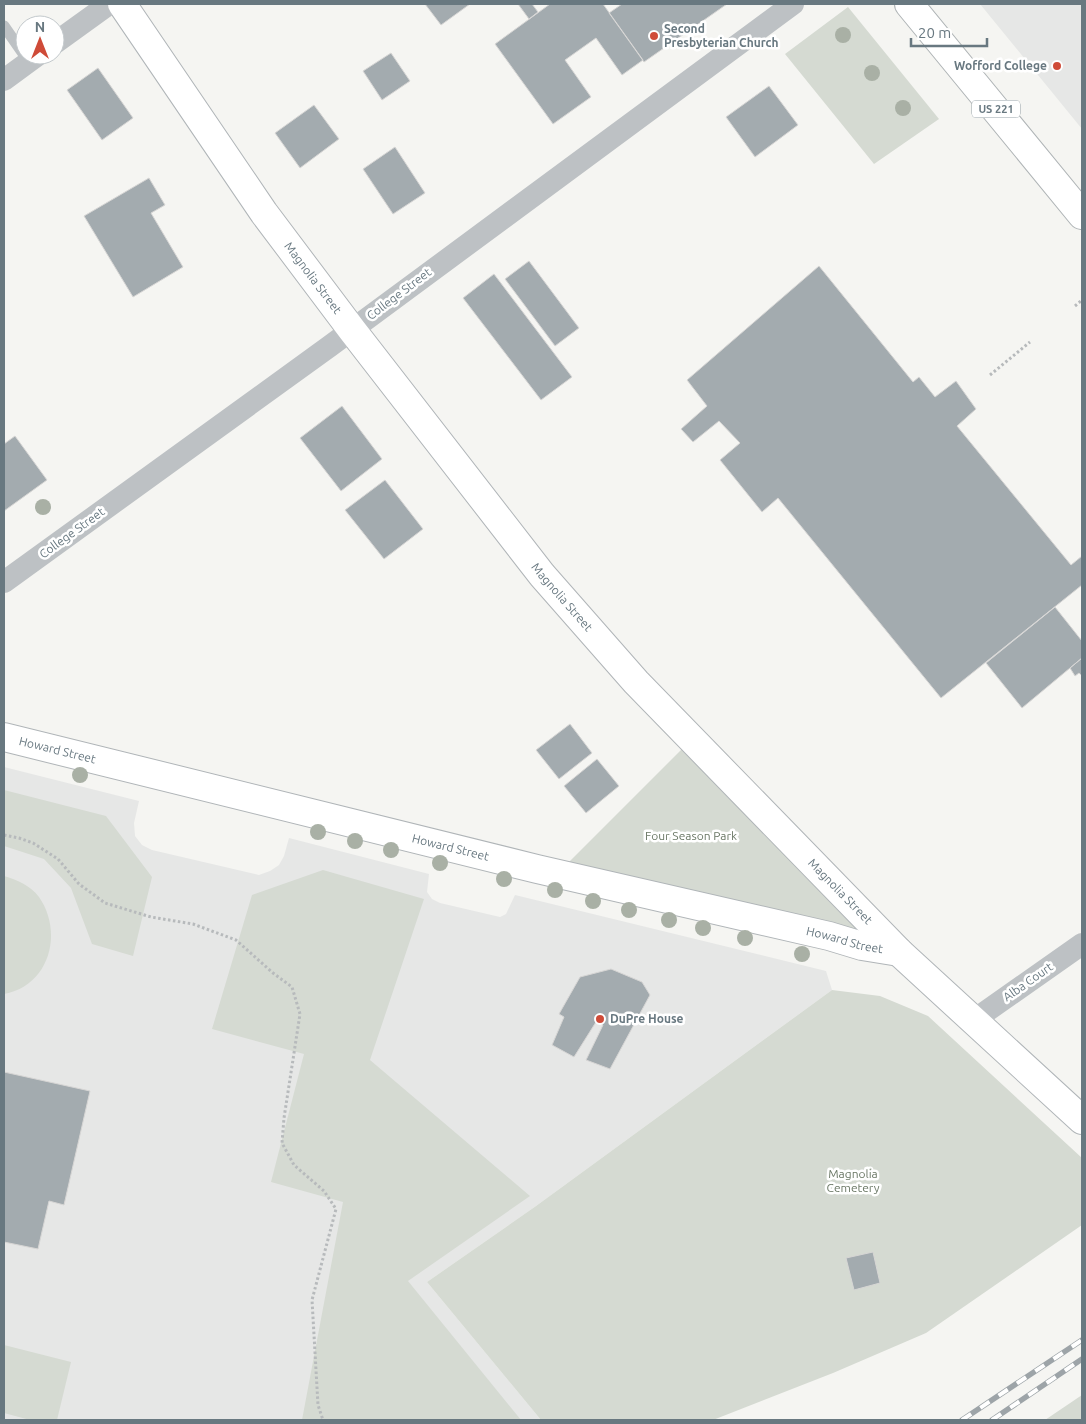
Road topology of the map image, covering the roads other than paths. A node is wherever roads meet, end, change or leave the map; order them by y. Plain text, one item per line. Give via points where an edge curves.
1 (109, 4) edge
2 (122, 4) edge
3 (793, 4) edge
4 (909, 4) edge
5 (4, 26) edge
6 (65, 36) edge
7 (15, 38) edge
8 (24, 65) edge
9 (4, 80) edge
10 (1082, 215) edge
11 (352, 330) junction
12 (4, 582) edge
13 (4, 737) edge
14 (1082, 944) edge
15 (899, 952) junction
16 (974, 1020) junction
17 (1082, 1120) edge

1 - 6 street
2 - 11 street, Magnolia Street via 264,213
3 - 11 street, College Street
4 - 10 street, US 221
5 - 7 lane
8 - 9 street
11 - 12 street, College Street
11 - 15 street, Magnolia Street via 542,575 636,682
13 - 15 street, Howard Street via 538,869
14 - 16 street, Alba Court
15 - 16 street, Magnolia Street
16 - 17 street, Magnolia Street

